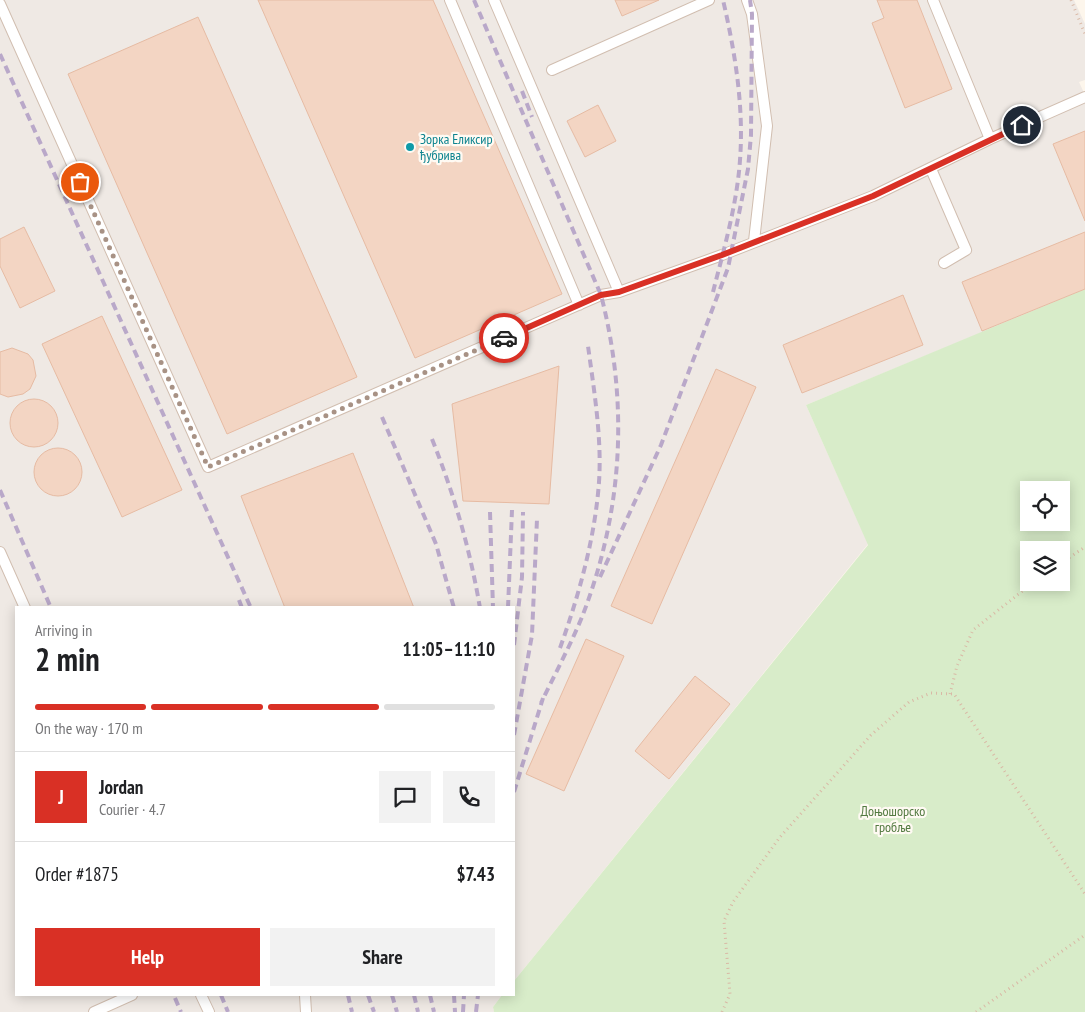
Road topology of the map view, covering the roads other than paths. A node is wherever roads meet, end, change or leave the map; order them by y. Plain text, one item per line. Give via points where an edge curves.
1 (450, 0) edge
2 (494, 0) edge
3 (709, 0) edge
4 (747, 0) edge
5 (933, 0) edge
6 (0, 4) edge
7 (552, 70) dead end
8 (1085, 98) edge
9 (990, 139) junction
10 (931, 169) junction
11 (754, 241) junction
12 (944, 263) dead end
13 (619, 292) junction
14 (579, 305) junction
15 (0, 552) edge
16 (24, 606) edge
17 (130, 996) edge
18 (201, 996) edge
19 (305, 996) edge
20 (94, 1012) edge
21 (209, 1012) edge
22 (306, 1012) edge

1 - 14 lane
2 - 13 lane
3 - 7 lane
4 - 11 lane via 752,14 766,126
5 - 9 lane
6 - 14 lane via 208,467
8 - 9 lane
9 - 10 lane
10 - 11 lane via 873,196
10 - 12 lane via 966,250
11 - 13 lane
13 - 14 lane via 601,295
15 - 16 lane
17 - 20 lane
18 - 21 lane
19 - 22 lane

